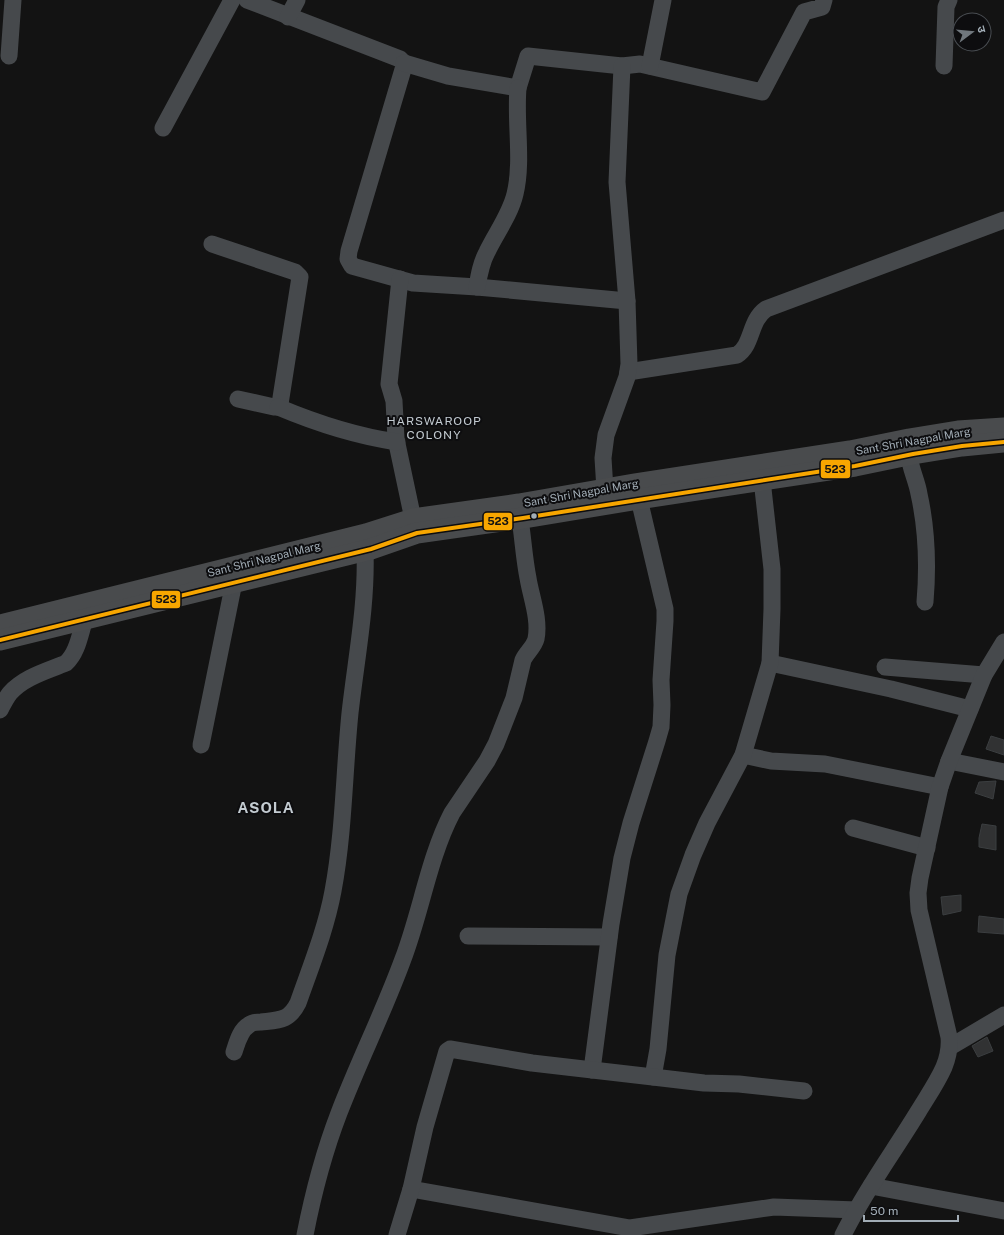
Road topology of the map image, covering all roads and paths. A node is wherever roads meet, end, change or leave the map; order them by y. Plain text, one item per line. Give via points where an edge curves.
1 (232, 0) edge
2 (247, 0) edge
3 (297, 0) edge
4 (663, 0) edge
5 (949, 0) edge
6 (819, 1) edge
7 (8, 10) edge
8 (288, 16) junction
9 (9, 56) dead end
10 (404, 63) junction
11 (622, 66) junction
12 (650, 66) junction
13 (944, 66) dead end
14 (518, 88) junction
15 (163, 128) dead end
16 (1004, 220) edge
17 (212, 244) dead end
18 (400, 279) junction
19 (477, 287) junction
20 (627, 301) junction
21 (628, 372) junction
22 (238, 399) dead end
23 (278, 407) junction
24 (1004, 428) edge
25 (397, 442) junction
26 (1004, 442) edge
27 (909, 455) junction
28 (762, 480) junction
29 (605, 490) junction
30 (639, 499) junction
31 (413, 519) junction
32 (520, 519) junction
33 (364, 550) junction
34 (234, 582) junction
35 (925, 602) dead end
36 (85, 619) junction
37 (0, 625) edge
38 (0, 640) edge
39 (1004, 642) edge
40 (770, 663) junction
41 (885, 667) dead end
42 (984, 675) junction
43 (970, 709) junction
44 (0, 710) edge
45 (201, 745) dead end
46 (743, 755) junction
47 (949, 761) junction
48 (1004, 772) edge
49 (940, 787) junction
50 (853, 828) dead end
51 (928, 848) junction
52 (468, 936) dead end
53 (609, 937) junction
54 (1004, 1015) edge
55 (950, 1047) junction
56 (234, 1052) dead end
57 (592, 1070) junction
58 (653, 1077) junction
59 (804, 1090) dead end
60 (871, 1186) junction
61 (411, 1189) junction
62 (857, 1210) junction
63 (1004, 1211) edge
64 (305, 1235) edge
65 (397, 1235) edge
66 (843, 1235) edge

1 - 15 street
2 - 8 street
3 - 8 street
4 - 12 street
5 - 13 street via 946,7
6 - 12 street via 822,7 804,12 762,92
7 - 9 street
8 - 10 street
10 - 14 street via 448,76
10 - 18 street via 348,256 352,266
11 - 12 street
11 - 14 street via 528,56
11 - 20 street via 617,182
14 - 19 street via 518,177 515,194 512,205 486,252
16 - 21 street via 766,309 759,315 745,347 737,355
17 - 23 street via 295,272 300,277
18 - 19 street via 413,283
18 - 25 street via 389,379 394,401
19 - 20 street
20 - 21 street via 630,351
21 - 29 street via 606,435 603,458
22 - 23 street
23 - 25 street via 375,439
24 - 29 main road, Sant Shri Nagpal Marg via 958,431 850,452
25 - 31 street
26 - 27 main road, Sant Shri Nagpal Marg
27 - 28 main road, Sant Shri Nagpal Marg
27 - 35 street via 919,494 927,546
28 - 30 main road, Sant Shri Nagpal Marg
28 - 40 street via 772,569
29 - 31 main road, Sant Shri Nagpal Marg
30 - 32 main road, Sant Shri Nagpal Marg
30 - 53 street via 665,609 661,680 662,717 658,741 624,851
31 - 37 main road, Sant Shri Nagpal Marg via 366,534
32 - 33 main road, Sant Shri Nagpal Marg via 417,533
32 - 64 street via 536,618 535,643 525,654 514,698 488,761 447,821 404,958 339,1113 324,1158
33 - 34 main road, Sant Shri Nagpal Marg
33 - 56 street via 365,587 348,726 342,816 327,918 292,1014 279,1020 249,1024 239,1037
34 - 36 main road, Sant Shri Nagpal Marg
34 - 45 street
36 - 38 main road, Sant Shri Nagpal Marg
36 - 44 street via 70,659 21,683
39 - 42 street
40 - 43 street
40 - 46 street
41 - 42 street
42 - 43 street
43 - 47 street
46 - 49 street via 771,761 825,764
46 - 58 street via 707,823 679,894 667,955
47 - 48 street
47 - 49 street
49 - 51 street
50 - 51 street
51 - 55 street via 920,878 919,910
52 - 53 street
53 - 57 street
54 - 55 street
55 - 60 street via 944,1067 934,1085
57 - 58 street
57 - 61 street via 532,1063 453,1049 447,1051 425,1127
58 - 59 street
60 - 62 street
60 - 63 street
61 - 62 street via 630,1228 774,1207
61 - 65 street
62 - 66 street

